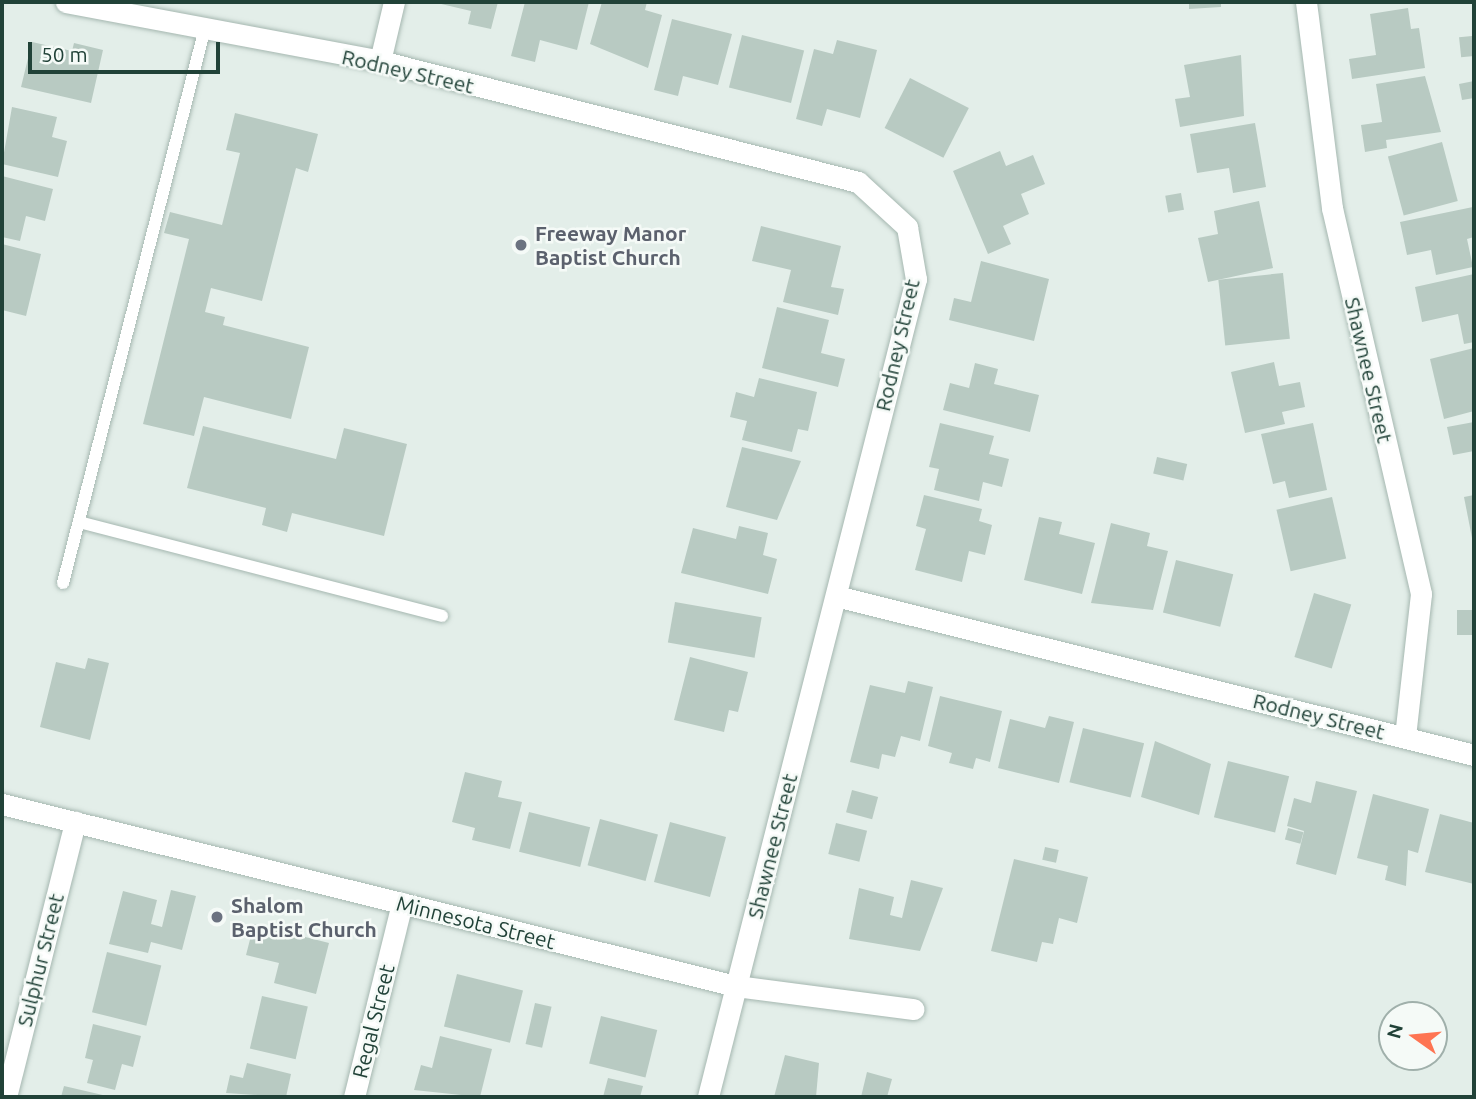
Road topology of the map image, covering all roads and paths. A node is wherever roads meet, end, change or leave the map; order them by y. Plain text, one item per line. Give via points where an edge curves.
1 (66, 2) edge
2 (394, 2) edge
3 (1306, 2) edge
4 (204, 32) junction
5 (380, 61) junction
6 (79, 522) junction
7 (63, 583) dead end
8 (836, 596) junction
9 (442, 616) dead end
10 (1405, 737) junction
11 (1474, 755) edge
12 (2, 804) edge
13 (75, 822) junction
14 (402, 903) junction
15 (737, 986) junction
16 (914, 1009) dead end
17 (6, 1097) edge
18 (354, 1097) edge
19 (708, 1097) edge

1 - 4 street, Rodney Street
2 - 5 street
3 - 10 street, Shawnee Street via 1332,208 1421,594
4 - 5 street, Rodney Street
4 - 6 lane
5 - 8 street, Rodney Street via 858,182 907,228 916,279
6 - 7 lane
6 - 9 lane
8 - 10 street, Rodney Street
8 - 15 street, Shawnee Street
10 - 11 street, Rodney Street
12 - 13 street, Minnesota Street
13 - 14 street, Minnesota Street
13 - 17 street, Sulphur Street
14 - 15 street, Minnesota Street
14 - 18 street, Regal Street
15 - 16 street, Minnesota Street
15 - 19 street, Shawnee Street

